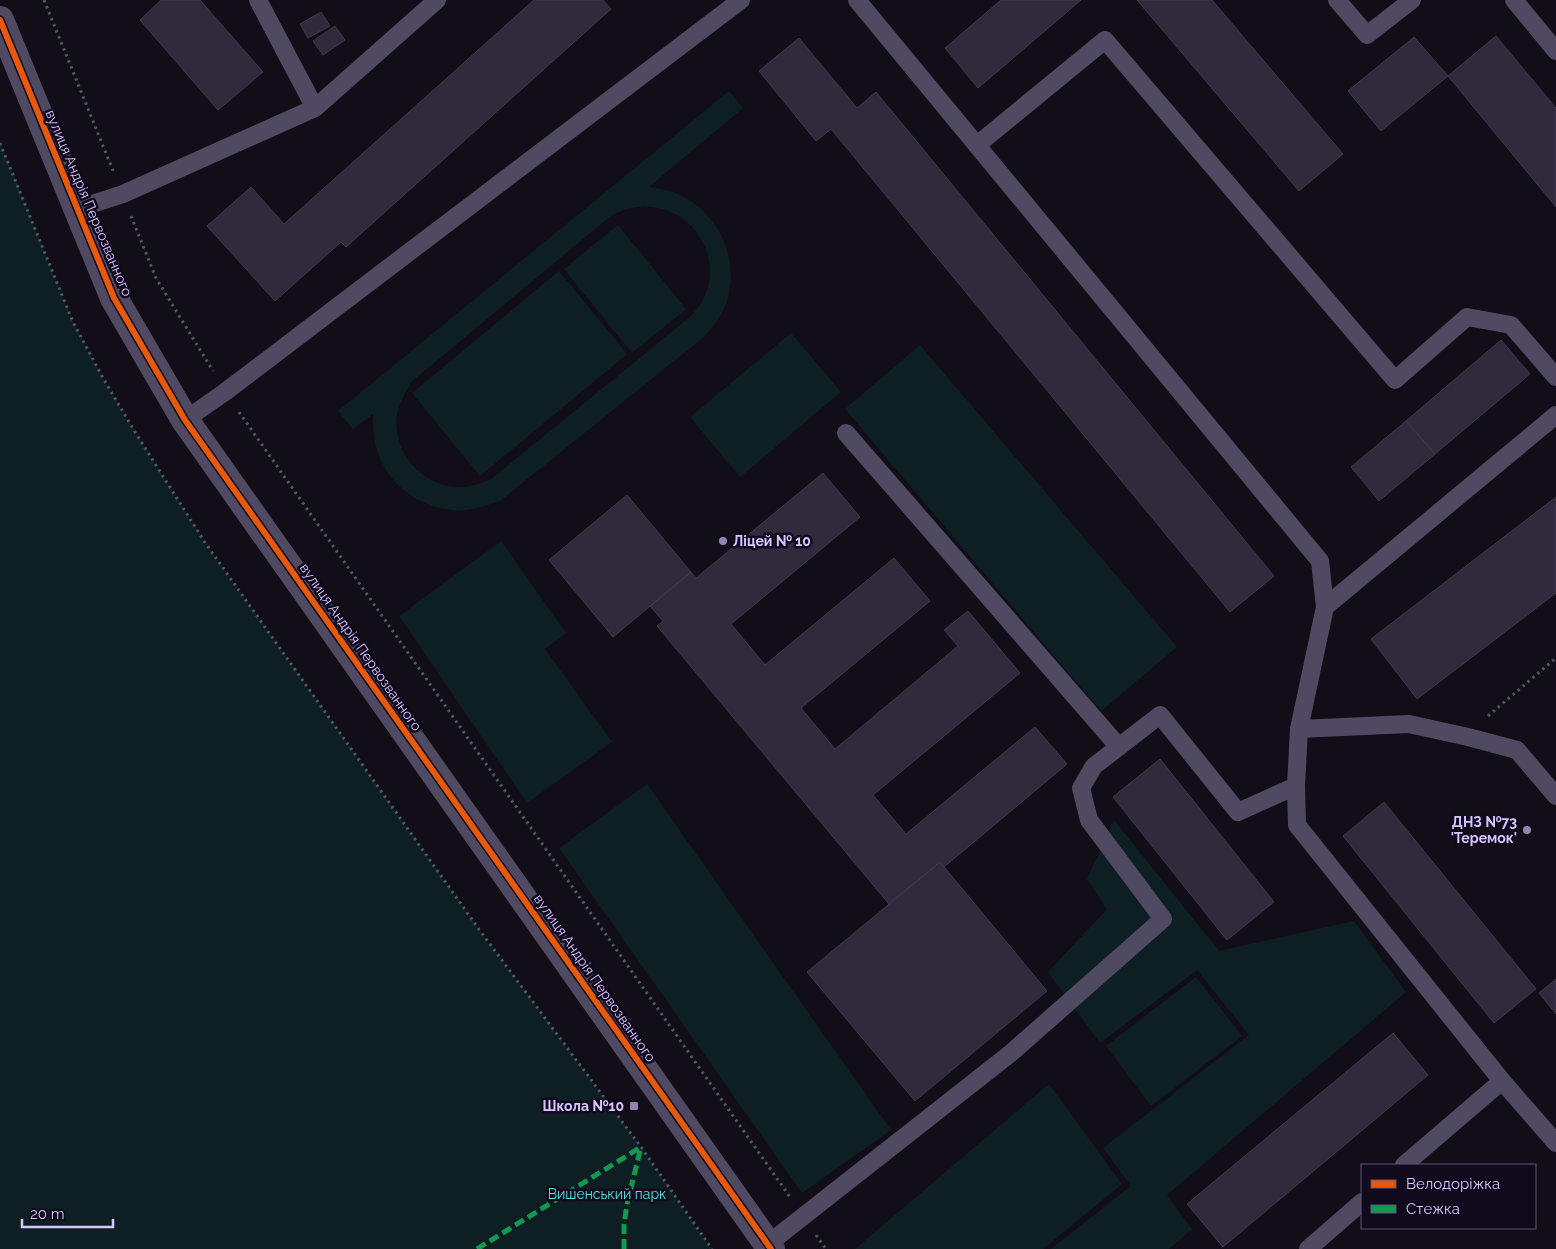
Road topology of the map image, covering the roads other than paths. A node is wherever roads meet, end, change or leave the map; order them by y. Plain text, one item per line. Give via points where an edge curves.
1 (258, 0) edge
2 (438, 0) edge
3 (741, 0) edge
4 (857, 0) edge
5 (1337, 0) edge
6 (1412, 0) edge
7 (1514, 0) edge
8 (0, 20) edge
9 (1556, 51) edge
10 (315, 108) junction
11 (977, 146) junction
12 (77, 209) junction
13 (1556, 377) edge
14 (1556, 415) edge
15 (185, 420) junction
16 (846, 433) dead end
17 (1325, 608) junction
18 (1299, 729) junction
19 (1119, 747) junction
20 (1296, 786) junction
21 (1556, 796) edge
22 (1502, 1081) junction
23 (1556, 1144) edge
24 (1405, 1164) edge
25 (1361, 1203) edge
26 (769, 1246) edge
27 (1308, 1249) edge

1 - 10 lane
2 - 10 lane
3 - 15 lane
4 - 11 lane
5 - 6 lane via 1367,35
7 - 9 lane
8 - 12 street, вулиця Андрія Первозванного
10 - 12 lane via 123,194
11 - 13 lane via 1105,40 1395,380 1467,317 1511,325
11 - 17 lane via 1320,561
12 - 15 street, вулиця Андрія Первозванного via 114,298
14 - 17 lane
15 - 26 street, вулиця Андрія Первозванного
16 - 19 lane
17 - 18 lane
18 - 20 lane
18 - 21 lane via 1409,724 1517,750
19 - 20 lane via 1160,715 1238,812
19 - 26 lane via 1094,766 1081,788 1089,820 1163,919 1011,1053
20 - 22 lane via 1297,825
22 - 23 lane
22 - 24 lane
25 - 27 lane

